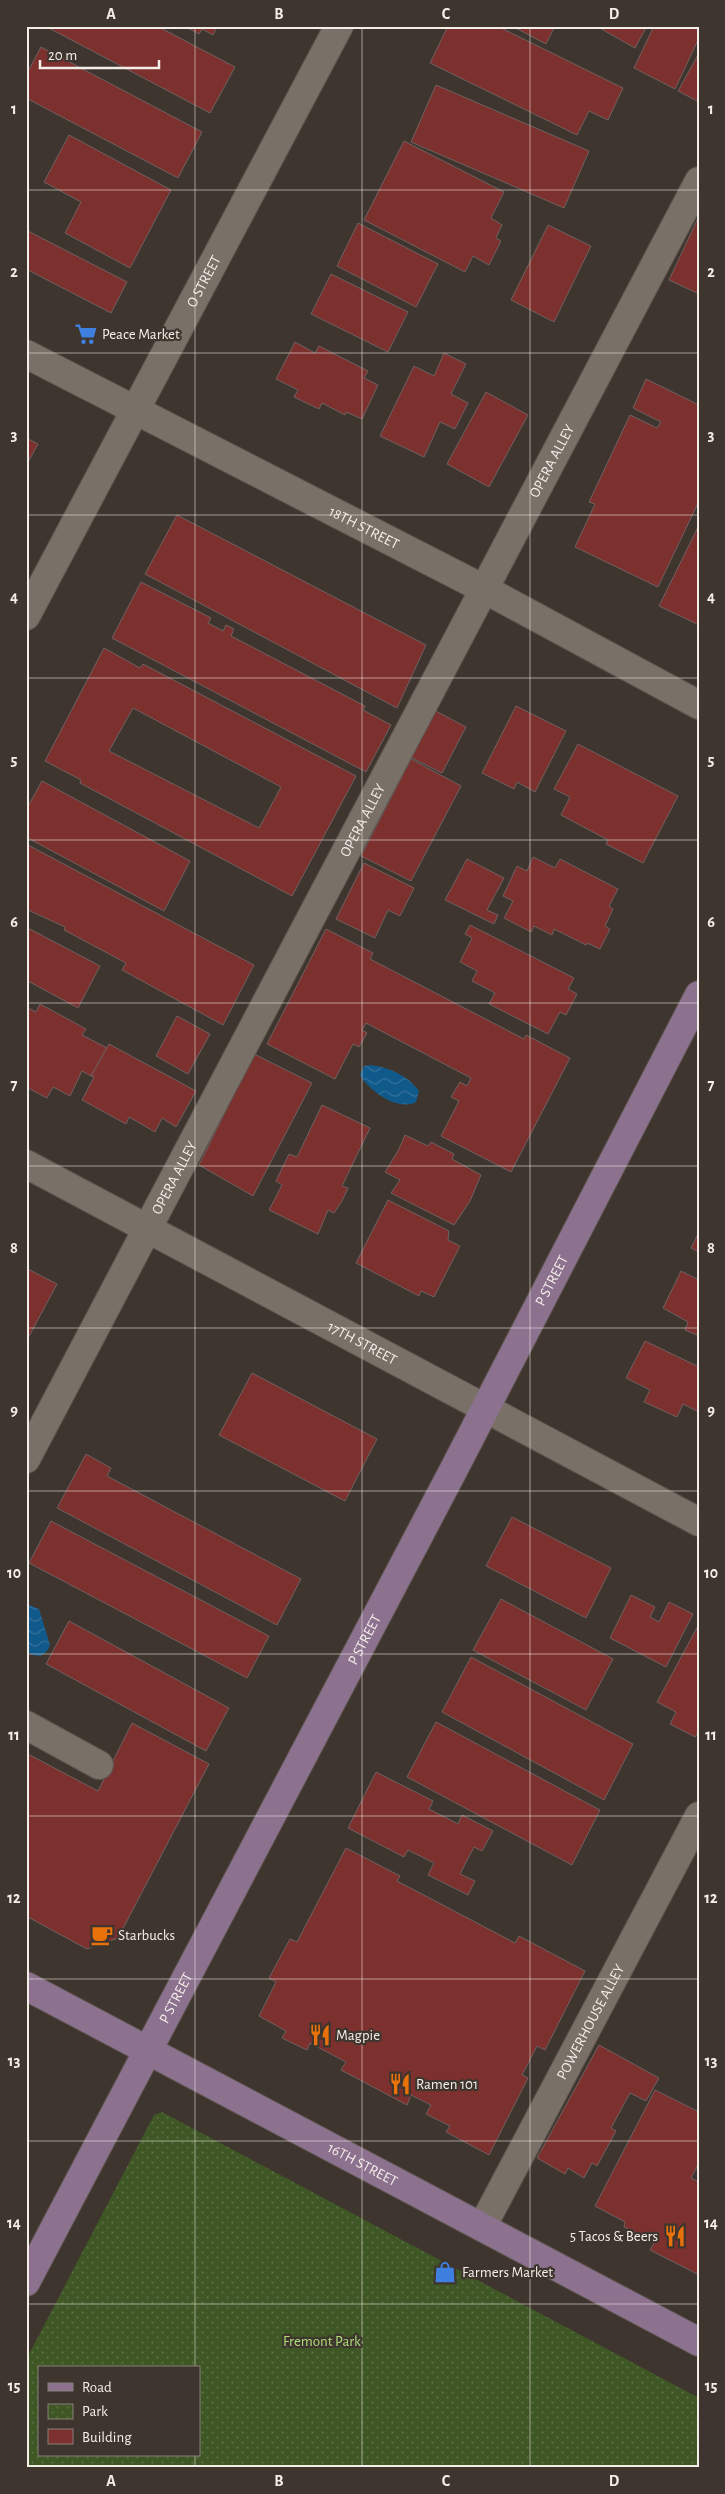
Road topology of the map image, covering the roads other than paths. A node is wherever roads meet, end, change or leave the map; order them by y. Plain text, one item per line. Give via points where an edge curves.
1 (338, 26) edge
2 (699, 181) edge
3 (26, 354) edge
4 (135, 411) junction
5 (484, 589) junction
6 (26, 616) edge
7 (699, 705) edge
8 (699, 996) edge
9 (26, 1164) edge
10 (148, 1229) junction
11 (486, 1408) junction
12 (26, 1459) edge
13 (699, 1522) edge
14 (26, 1725) edge
15 (99, 1765) dead end
16 (699, 1816) edge
17 (26, 1986) edge
18 (148, 2051) junction
19 (482, 2227) junction
20 (26, 2282) edge
21 (699, 2342) edge

1 - 4 street, O STREET
2 - 5 street, OPERA ALLEY
3 - 4 street, 18TH STREET
4 - 5 street, 18TH STREET
4 - 6 street, O STREET
5 - 7 street, 18TH STREET
5 - 10 street, OPERA ALLEY
8 - 11 main road, P STREET
9 - 10 street, 17TH STREET
10 - 11 street, 17TH STREET
10 - 12 street, OPERA ALLEY
11 - 13 street, 17TH STREET
11 - 18 main road, P STREET
14 - 15 street
16 - 19 street, POWERHOUSE ALLEY
17 - 18 main road, 16TH STREET
18 - 19 main road, 16TH STREET
18 - 20 main road, P STREET
19 - 21 main road, 16TH STREET

